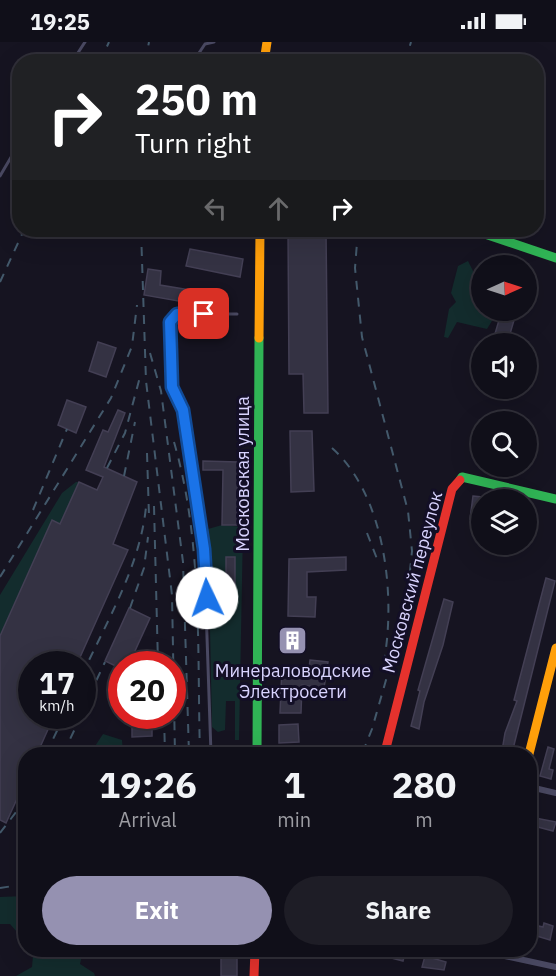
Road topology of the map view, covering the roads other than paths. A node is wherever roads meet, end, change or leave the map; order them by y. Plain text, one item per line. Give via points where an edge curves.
1 (214, 42) edge
2 (198, 54) edge
3 (12, 156) edge
4 (0, 176) edge
5 (260, 237) edge
6 (493, 237) edge
7 (556, 258) edge
8 (237, 314) dead end
9 (556, 499) edge
10 (556, 648) edge
11 (211, 747) edge
12 (256, 747) edge
13 (385, 747) edge
14 (531, 747) edge
15 (537, 789) edge
16 (556, 793) edge
17 (255, 957) edge
18 (510, 957) edge
19 (556, 967) edge
20 (254, 976) edge

1 - 2 lane via 205,44
3 - 4 lane
5 - 12 street, Московская улица
6 - 7 street
8 - 11 lane via 177,314 170,322 172,387 183,410 204,549
9 - 13 street, Московский переулок via 462,477 452,489
10 - 14 street
15 - 16 street
17 - 20 street
18 - 19 street

